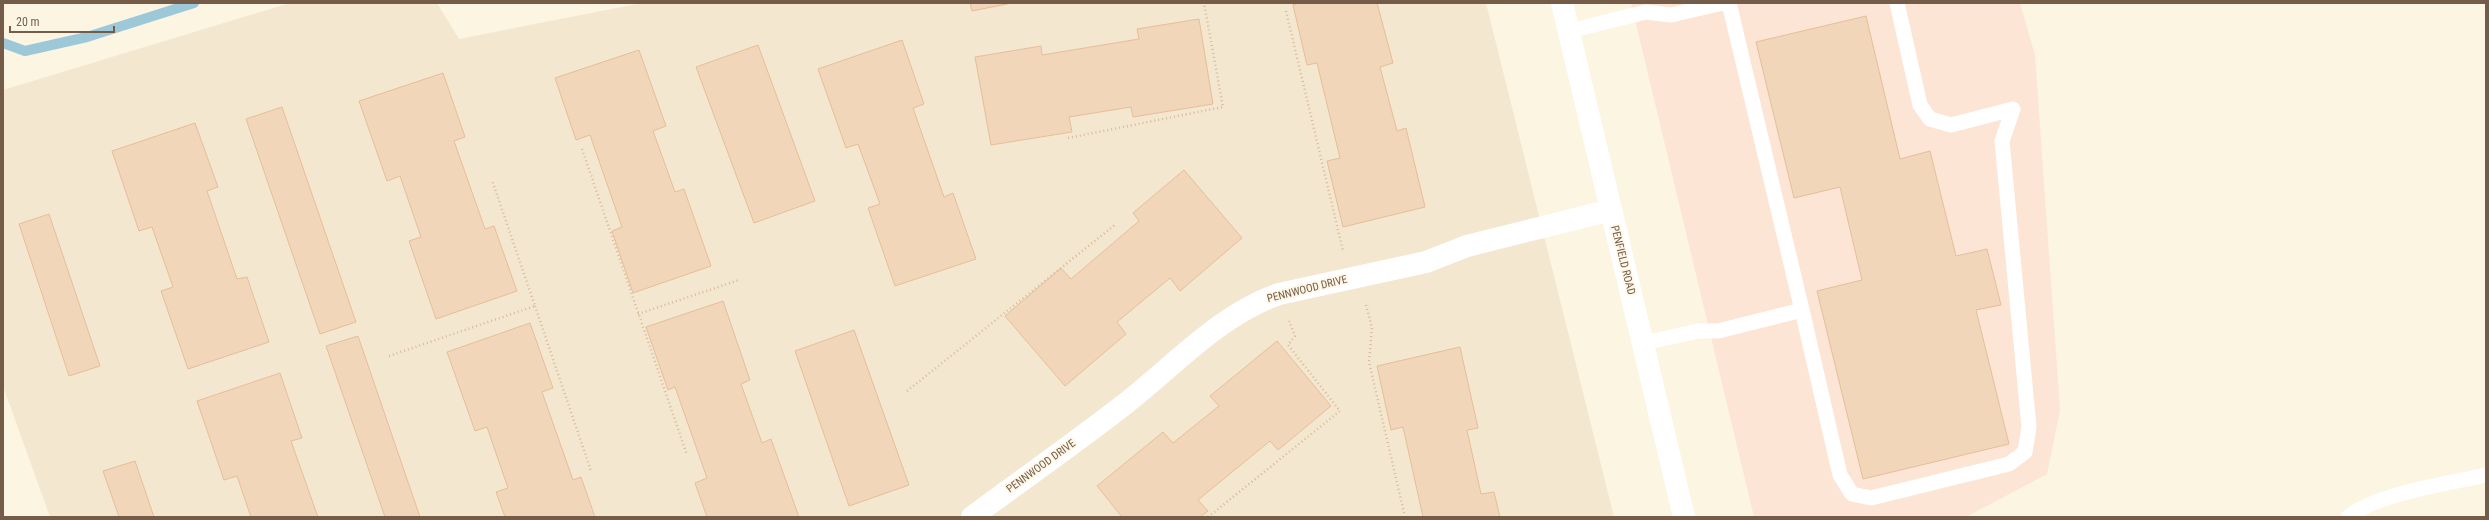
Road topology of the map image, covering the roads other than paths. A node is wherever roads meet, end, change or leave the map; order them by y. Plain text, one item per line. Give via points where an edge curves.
1 (1562, 3) edge
2 (1723, 3) edge
3 (1729, 3) edge
4 (1897, 3) edge
5 (1569, 31) junction
6 (1610, 210) junction
7 (1802, 310) junction
8 (1644, 343) junction
9 (2486, 475) edge
10 (972, 517) edge
11 (1684, 517) edge
12 (2348, 517) edge

1 - 5 street, PENFIELD ROAD
2 - 5 lane via 1671,15 1646,12
3 - 7 lane
4 - 7 lane via 1920,104 1930,120 1951,125 2013,109 2002,141 2029,427 2025,452 2008,464 1872,498 1852,494 1840,475
5 - 6 street, PENFIELD ROAD
6 - 8 street, PENFIELD ROAD
6 - 10 street, PENNWOOD DRIVE via 1467,246 1426,262 1279,294 1256,302 1230,317 1125,404
7 - 8 lane via 1718,331 1698,331
8 - 11 street, PENFIELD ROAD
9 - 12 lane via 2361,507

